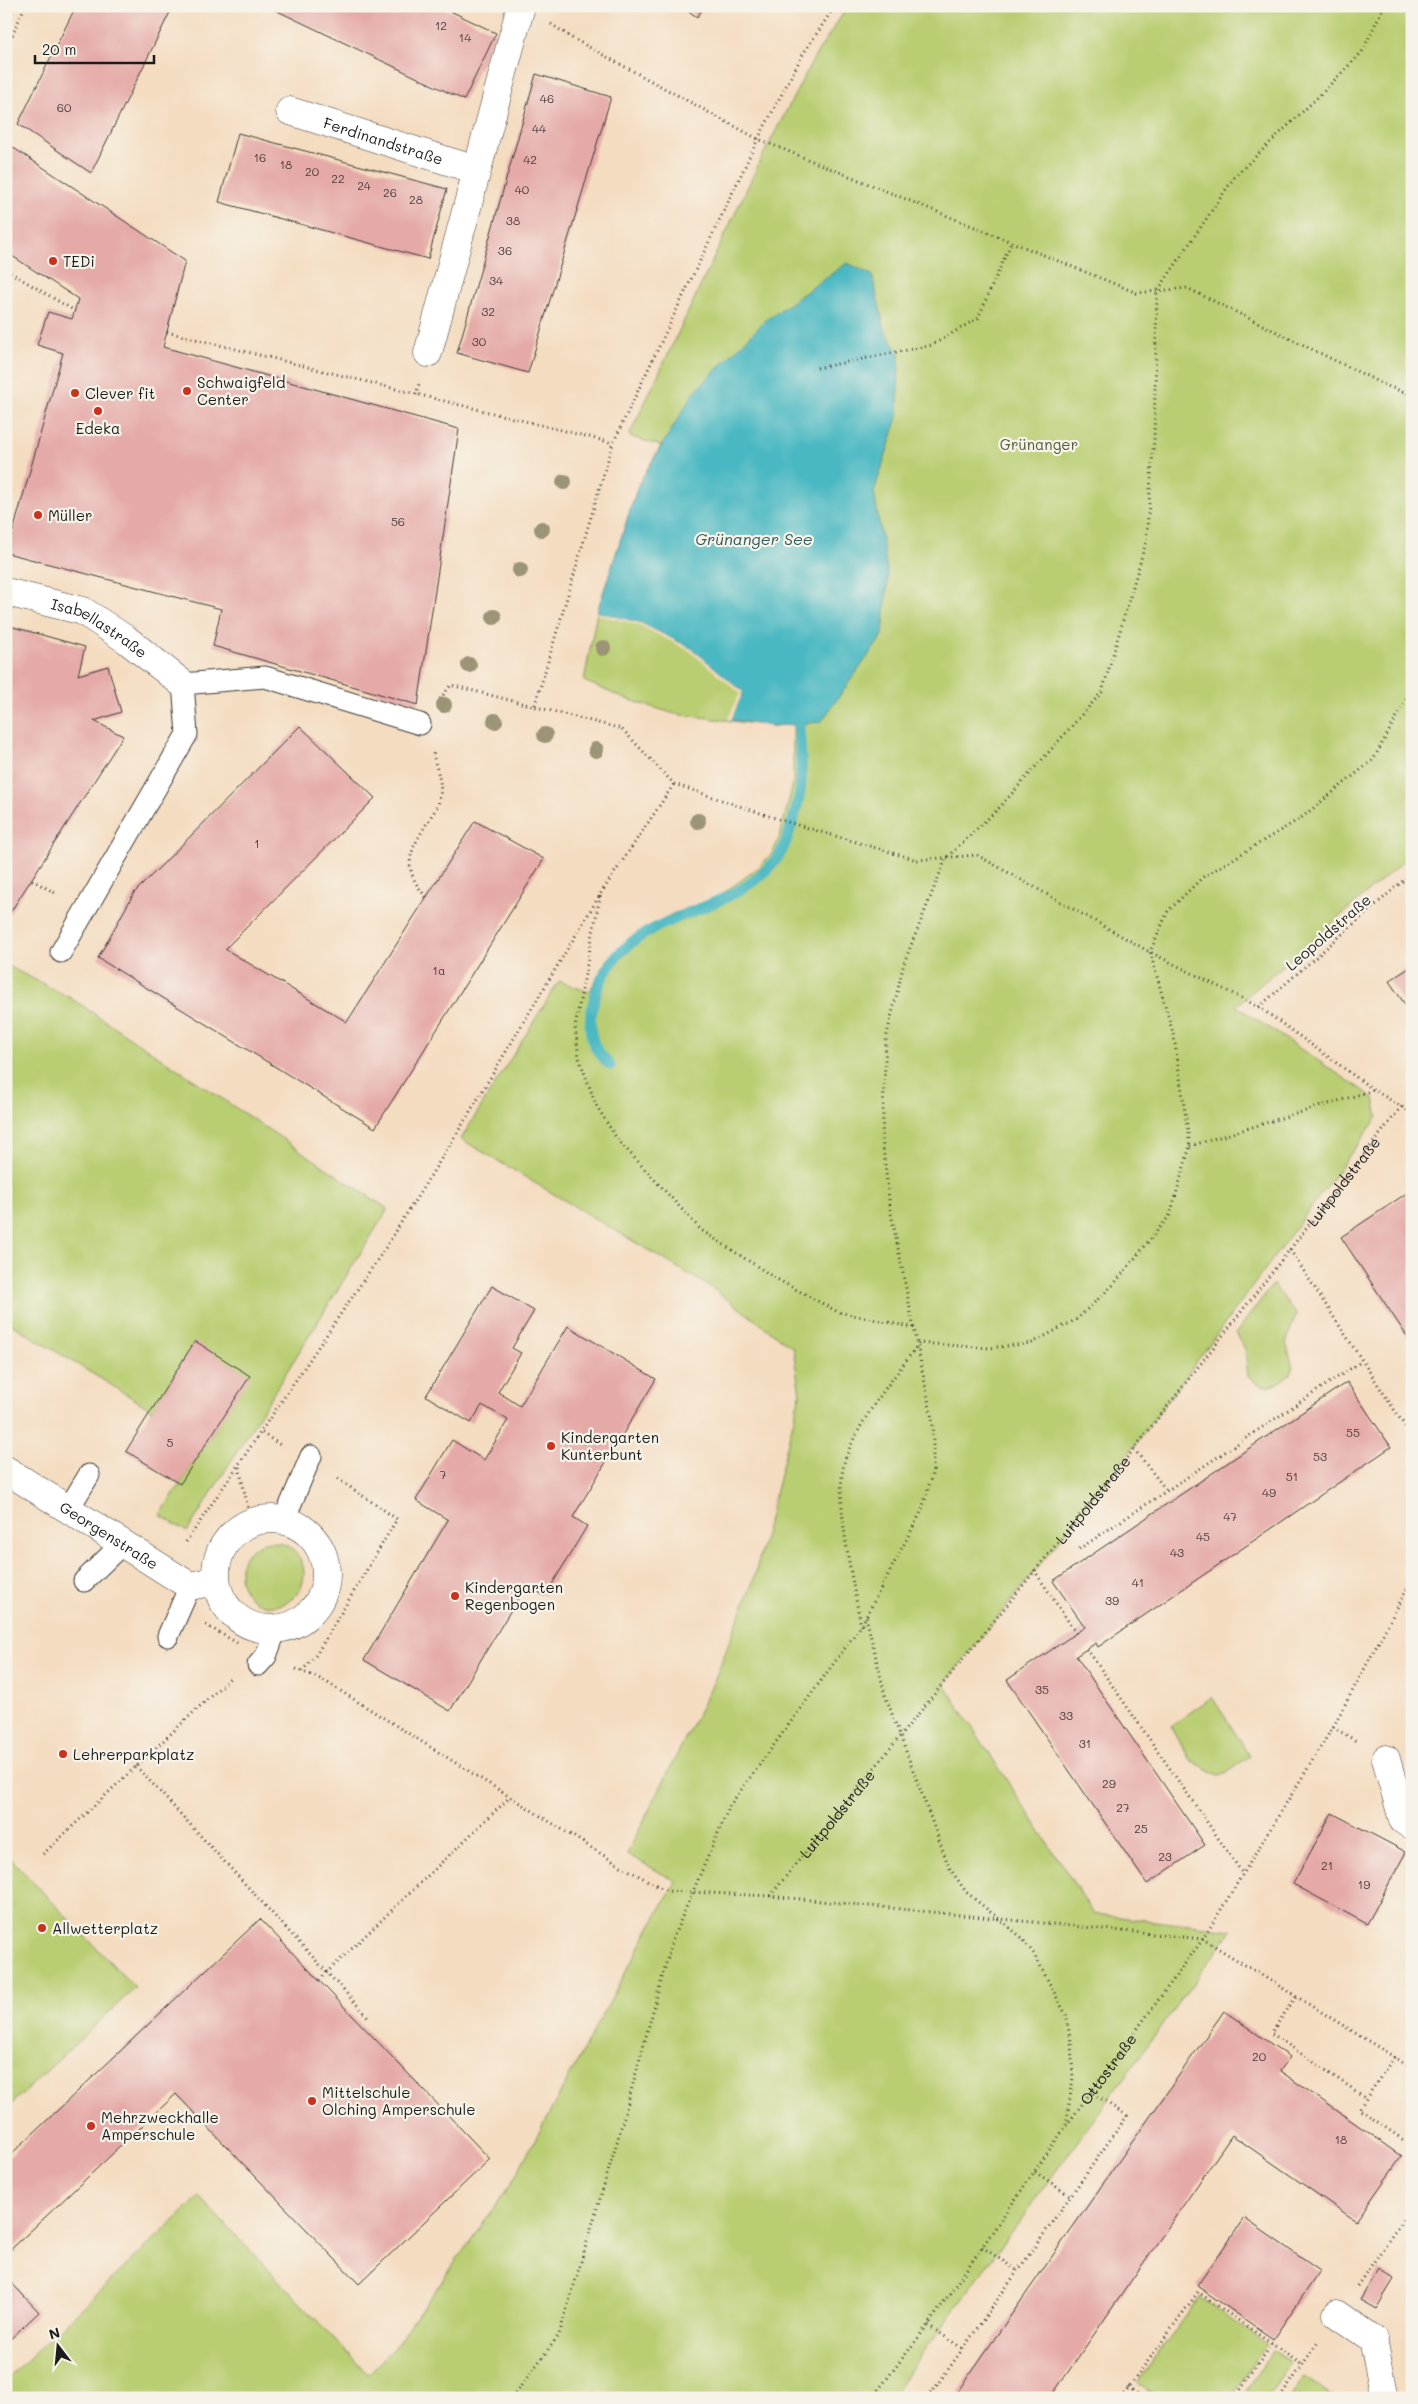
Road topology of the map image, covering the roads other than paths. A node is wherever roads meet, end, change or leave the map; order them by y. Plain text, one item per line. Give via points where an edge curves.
1 (522, 6) edge
2 (290, 111) dead end
3 (476, 170) junction
4 (428, 353) dead end
5 (6, 592) edge
6 (183, 684) junction
7 (420, 724) road end
8 (61, 952) dead end
9 (309, 1459) road end
10 (6, 1470) edge
11 (89, 1475) dead end
12 (69, 1508) junction
13 (284, 1520) junction
14 (122, 1544) junction
15 (84, 1581) dead end
16 (216, 1581) junction
17 (185, 1597) junction
18 (276, 1629) junction
19 (168, 1636) dead end
20 (260, 1658) road end
21 (1386, 1759) dead end
22 (1412, 1826) edge
23 (1337, 2314) road end
24 (1385, 2398) edge

1 - 3 street
2 - 3 street, Ferdinandstraße
3 - 4 street
5 - 6 street, Isabellastraße via 83,611 127,640
6 - 7 lane via 265,677
6 - 8 lane via 187,734
9 - 13 lane
10 - 12 street, Georgenstraße
11 - 12 lane
12 - 14 street, Georgenstraße
13 - 16 street via 251,1522 236,1532 224,1546 217,1563
13 - 18 street via 314,1538 327,1569 319,1603 308,1616 293,1625
14 - 15 lane
14 - 17 street, Georgenstraße via 167,1572
16 - 17 street
16 - 18 street via 221,1598 237,1617 258,1628
17 - 19 lane
18 - 20 lane
21 - 22 street via 1403,1820
23 - 24 street via 1373,2339

